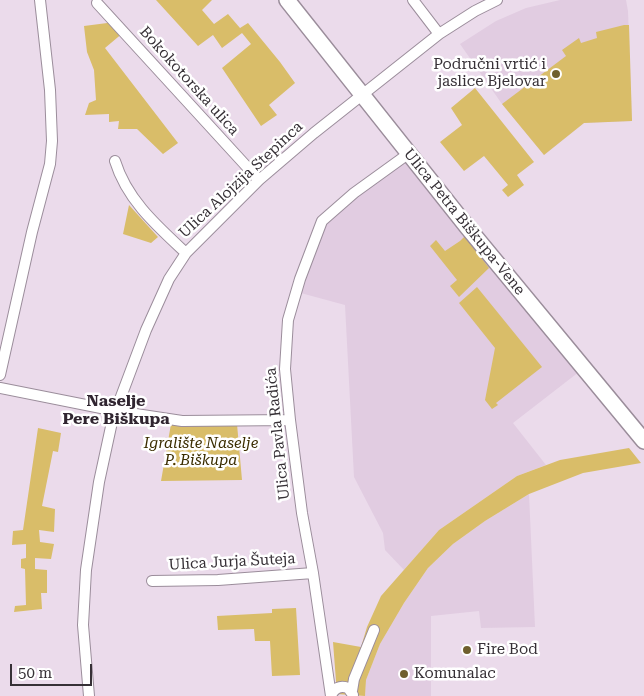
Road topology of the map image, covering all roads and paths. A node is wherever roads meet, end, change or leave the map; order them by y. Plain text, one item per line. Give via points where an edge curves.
1 (40, 0) edge
2 (287, 0) edge
3 (413, 0) edge
4 (496, 0) edge
5 (98, 3) dead end
6 (439, 34) junction
7 (362, 95) junction
8 (408, 154) junction
9 (115, 161) dead end
10 (259, 180) junction
11 (186, 253) junction
12 (0, 374) edge
13 (0, 388) edge
14 (116, 410) junction
15 (290, 420) junction
16 (644, 441) edge
17 (313, 573) junction
18 (152, 581) dead end
19 (374, 630) dead end
20 (353, 694) edge
21 (89, 696) edge
22 (331, 696) edge

1 - 12 street via 50,90 50,164
2 - 7 main road, Ulica Petra Biškupa-Vene
3 - 6 street
4 - 6 street, Ulica Alojzija Stepinca
5 - 10 street, Bokokotorska ulica
6 - 7 street, Ulica Alojzija Stepinca
7 - 8 main road, Ulica Petra Biškupa-Vene
7 - 10 street, Ulica Alojzija Stepinca
8 - 15 street, Ulica Pavla Radića via 354,193 322,222 288,320 285,369
8 - 16 main road, Ulica Petra Biškupa-Vene
9 - 11 street via 124,184 143,211
10 - 11 street, Ulica Alojzija Stepinca
11 - 14 street, Ulica Alojzija Stepinca via 169,279 146,330
13 - 14 street
14 - 15 street via 182,421
14 - 21 street, Ulica Alojzija Stepinca via 99,482 86,570 83,625
15 - 17 street, Ulica Pavla Radića
17 - 18 street, Ulica Jurja Šuteja
17 - 22 street, Ulica Pavla Radića
19 - 20 street via 354,679
20 - 22 street via 340,686

